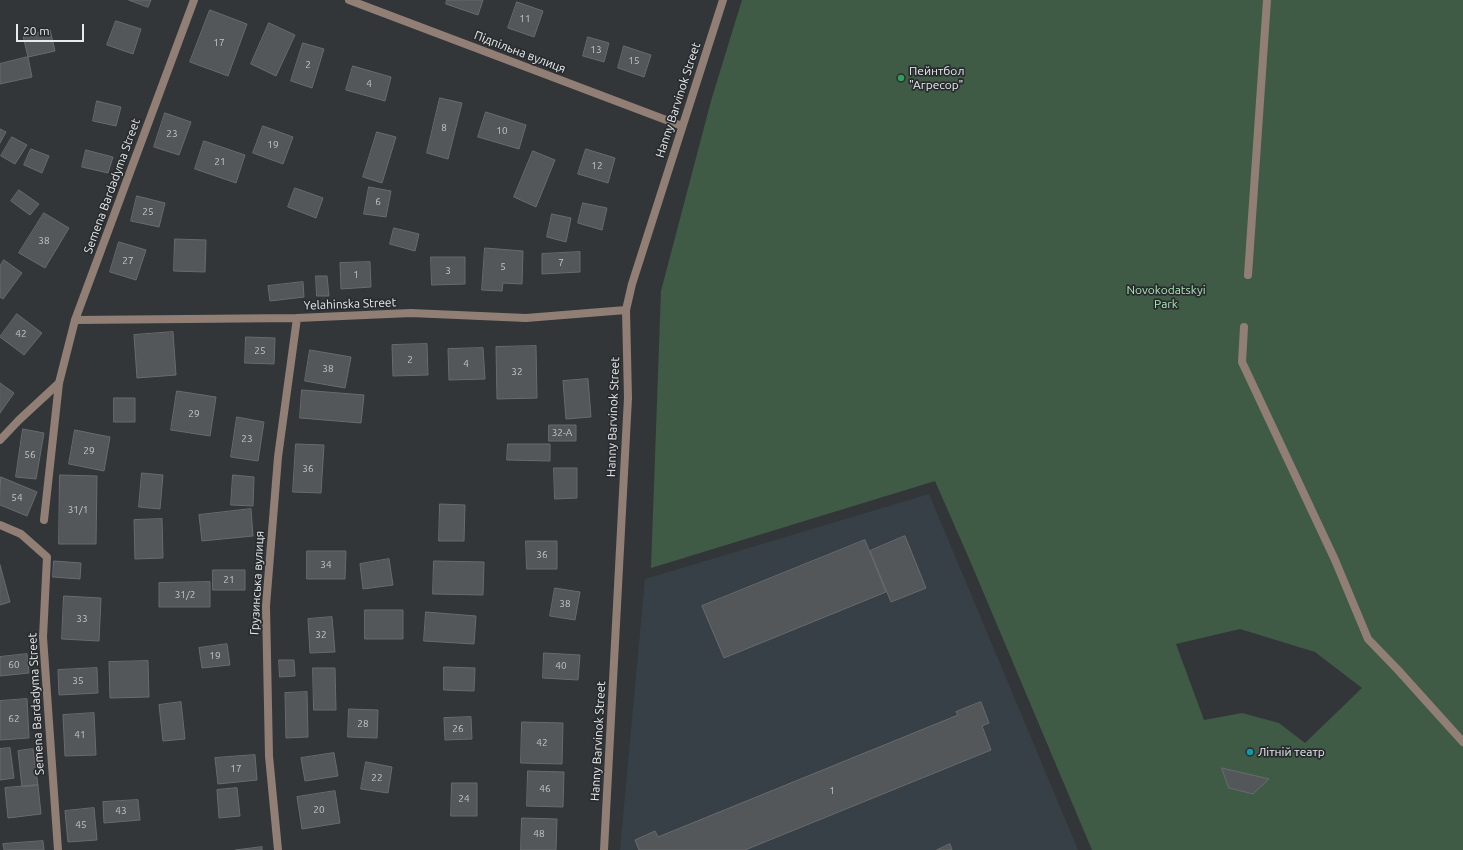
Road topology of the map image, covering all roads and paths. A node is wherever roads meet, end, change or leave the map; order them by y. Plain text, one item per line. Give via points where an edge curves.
1 (194, 0) edge
2 (349, 0) edge
3 (723, 0) edge
4 (1267, 0) edge
5 (682, 126) junction
6 (1248, 275) dead end
7 (626, 310) junction
8 (297, 318) junction
9 (74, 320) junction
10 (1244, 327) dead end
11 (59, 383) junction
12 (0, 440) edge
13 (44, 520) dead end
14 (0, 525) edge
15 (1463, 742) edge
16 (58, 850) edge
17 (278, 850) edge
18 (604, 850) edge

1 - 9 street, Semena Bardadyma Street
2 - 5 street, Підпільна вулиця
3 - 5 street, Hanny Barvinok Street
4 - 6 street
5 - 7 street, Hanny Barvinok Street
7 - 8 street, Yelahinska Street via 526,318 411,313
7 - 18 street, Hanny Barvinok Street via 628,398
8 - 9 street, Yelahinska Street
8 - 17 street, Грузинська вулиця via 278,456 266,606 269,756
9 - 11 street, Semena Bardadyma Street
10 - 15 street via 1242,362 1335,560 1368,639
11 - 12 street
11 - 13 street, Semena Bardadyma Street
14 - 16 street, Semena Bardadyma Street via 21,534 47,557 43,637

